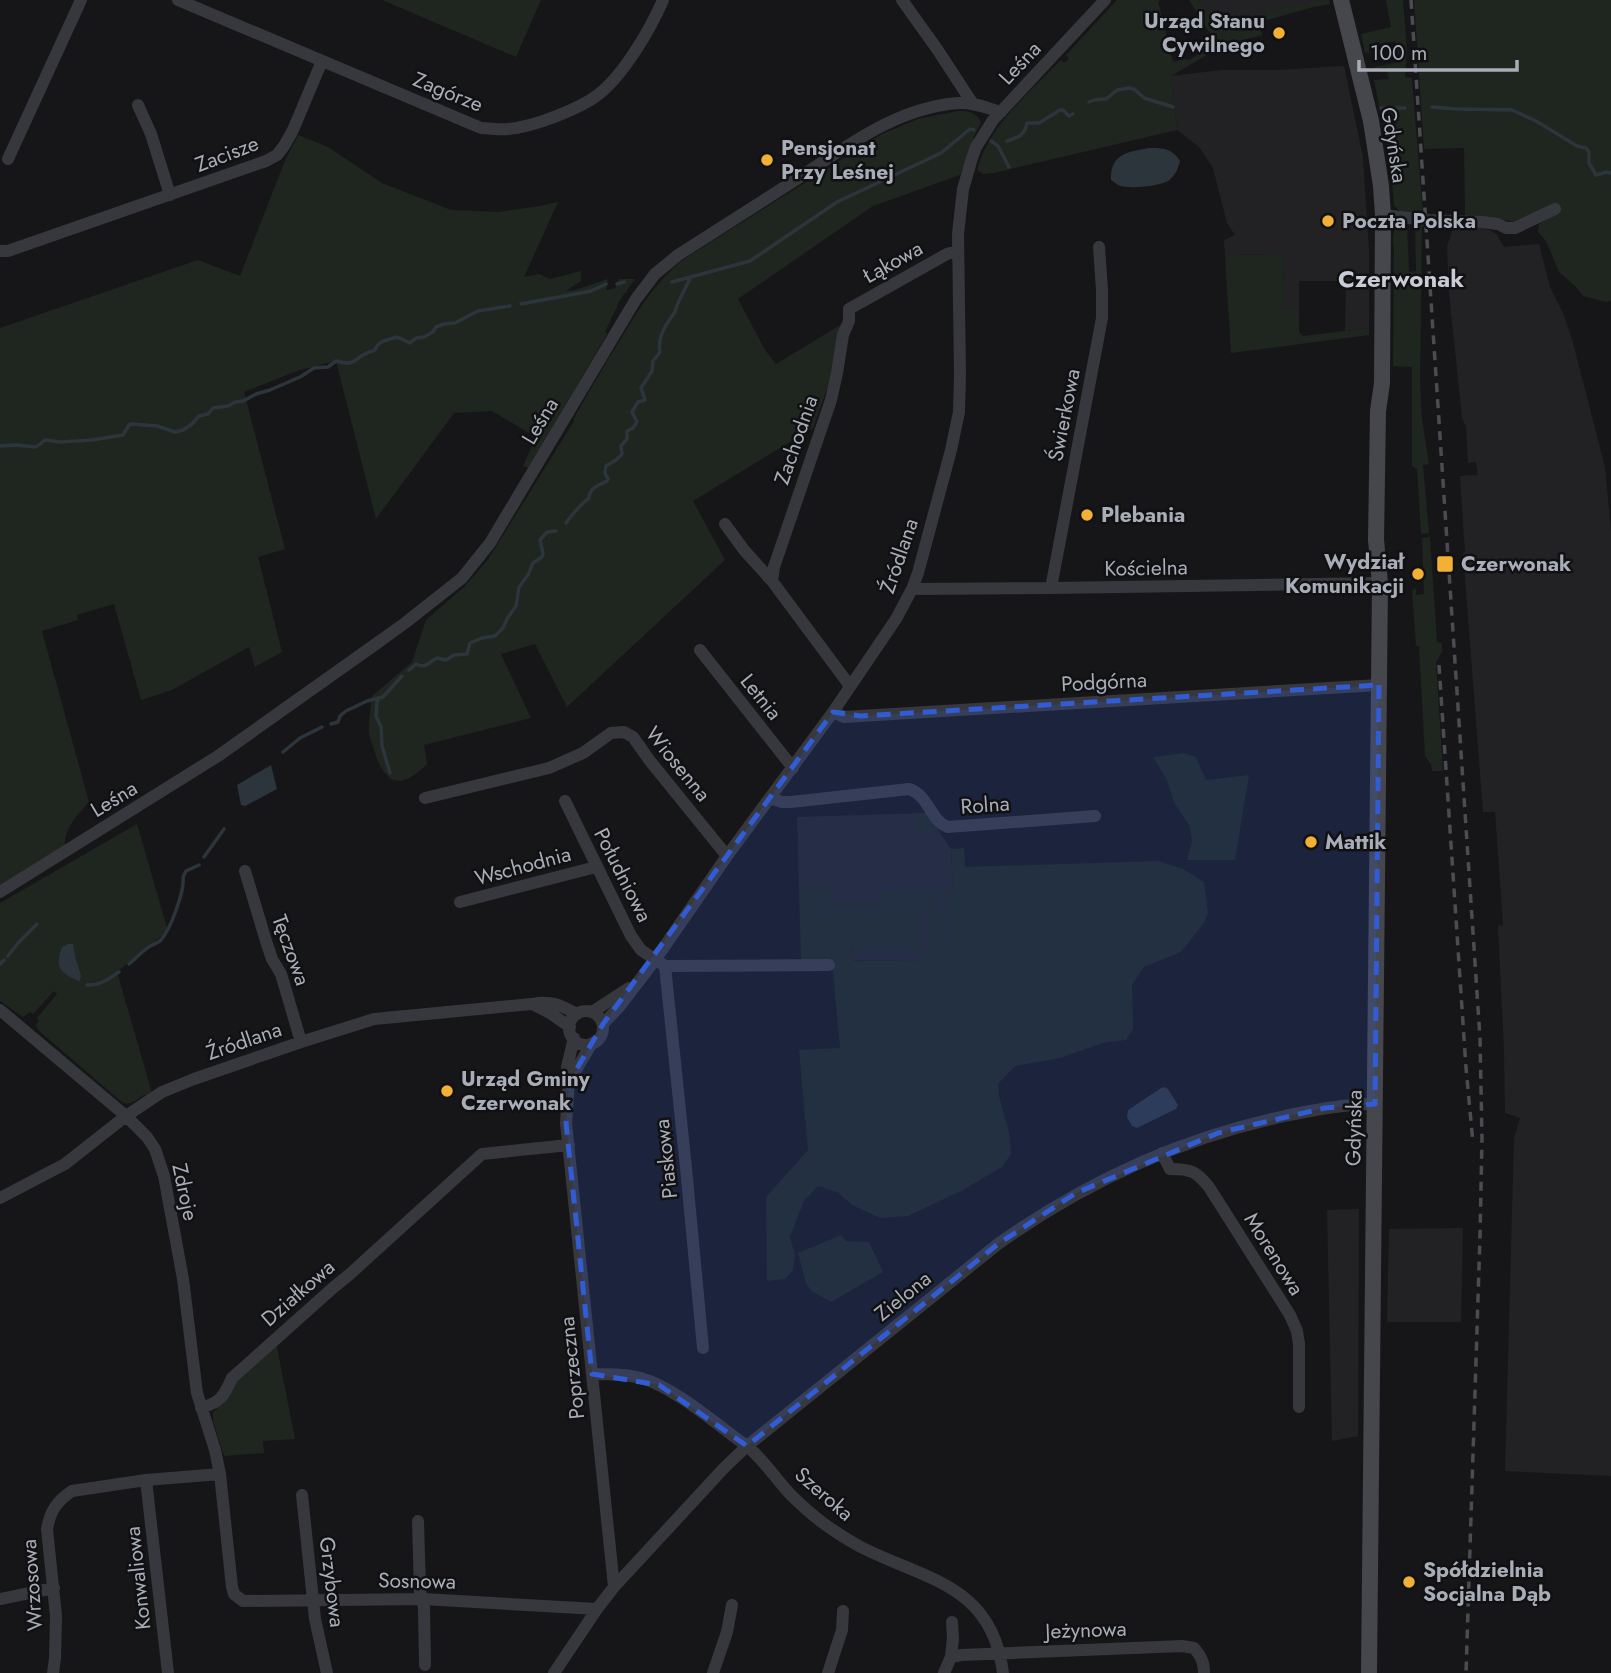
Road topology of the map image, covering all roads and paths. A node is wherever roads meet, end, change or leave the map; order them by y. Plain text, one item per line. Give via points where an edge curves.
1 (81, 0) edge
2 (178, 0) edge
3 (663, 0) edge
4 (902, 0) edge
5 (1105, 0) edge
6 (1340, 0) edge
7 (322, 61) junction
8 (973, 104) junction
9 (138, 105) dead end
10 (1000, 112) junction
11 (8, 159) dead end
12 (170, 195) junction
13 (1555, 209) dead end
14 (1383, 215) junction
15 (1099, 247) dead end
16 (0, 251) edge
17 (957, 251) junction
18 (849, 309) joint
19 (725, 524) dead end
20 (772, 581) junction
21 (1380, 583) junction
22 (912, 589) junction
23 (1051, 589) junction
24 (699, 650) dead end
25 (850, 685) junction
26 (1379, 685) junction
27 (832, 712) junction
28 (793, 768) junction
29 (425, 798) dead end
30 (770, 798) junction
31 (565, 801) dead end
32 (1096, 816) dead end
33 (727, 856) junction
34 (596, 867) junction
35 (245, 871) dead end
36 (0, 892) edge
37 (460, 902) dead end
38 (660, 963) junction
39 (829, 965) dead end
40 (636, 984) junction
41 (532, 1004) junction
42 (0, 1010) edge
43 (592, 1012) junction
44 (577, 1014) junction
45 (603, 1024) junction
46 (572, 1033) junction
47 (301, 1042) junction
48 (592, 1043) junction
49 (569, 1082) junction
50 (1375, 1104) junction
51 (126, 1116) junction
52 (569, 1146) junction
53 (1162, 1153) junction
54 (0, 1198) edge
55 (703, 1348) dead end
56 (592, 1374) junction
57 (1299, 1407) dead end
58 (201, 1408) junction
59 (747, 1446) junction
60 (220, 1474) junction
61 (146, 1479) junction
62 (302, 1495) dead end
63 (418, 1521) dead end
64 (614, 1587) junction
65 (54, 1588) junction
66 (0, 1599) edge
67 (423, 1599) junction
68 (313, 1601) junction
69 (732, 1605) dead end
70 (597, 1609) junction
71 (843, 1611) dead end
72 (952, 1622) dead end
73 (999, 1653) junction
74 (951, 1657) junction
75 (425, 1665) dead end
76 (52, 1673) edge
77 (168, 1673) edge
78 (327, 1673) edge
79 (554, 1673) edge
80 (713, 1673) edge
81 (828, 1673) edge
82 (944, 1673) edge
83 (1003, 1673) edge
84 (1204, 1673) edge
85 (1369, 1673) edge

1 - 11 street
2 - 7 street, Zagórze
3 - 7 street, Zagórze via 630,57 598,95 531,125 481,128
4 - 8 street
5 - 10 street, Leśna
6 - 14 main road, Gdyńska via 1371,121
7 - 12 street, Zacisze via 278,155
8 - 10 street, Leśna
8 - 36 street, Leśna via 930,108 891,121 664,266 636,299 490,543 462,578 218,757
9 - 12 street
10 - 17 street, Źródlana via 976,147 966,177
12 - 16 street, Zacisze
13 - 14 street via 1515,228
14 - 21 main road, Gdyńska via 1376,540
15 - 23 street, Świerkowa via 1102,318
17 - 18 street, Łąkowa
17 - 22 street, Źródlana via 959,412
18 - 20 street, Zachodnia via 831,400
19 - 20 street
20 - 25 street
21 - 23 street, Kościelna
21 - 26 main road, Gdyńska
22 - 23 street, Kościelna
22 - 25 street, Źródlana
24 - 28 street, Letnia
25 - 27 street, Źródlana
26 - 27 street, Podgórna via 860,716
26 - 50 main road, Gdyńska
27 - 28 street, Źródlana
28 - 30 street, Źródlana
29 - 33 street, Wiosenna via 550,768 611,733 624,732
30 - 32 street, Rolna via 791,802 909,789 922,796 948,827
30 - 33 street, Źródlana
31 - 34 street, Południowa
33 - 38 street, Źródlana
34 - 37 street, Wschodnia
34 - 38 street, Południowa via 631,936
35 - 47 street, Tęczowa
38 - 39 street
38 - 40 street, Źródlana
38 - 55 street, Piaskowa
40 - 43 street, Źródlana
40 - 45 street, Źródlana
41 - 44 street, Źródlana via 546,1001
41 - 46 street
41 - 47 street, Źródlana via 374,1019
42 - 51 street, Zdroje
43 - 44 street
43 - 45 street
44 - 46 street via 572,1019
45 - 48 street via 601,1036
46 - 48 street via 582,1044
46 - 49 street
47 - 51 street, Źródlana via 162,1092
48 - 49 street
49 - 52 street
50 - 53 street, Zielona via 1271,1119
50 - 85 main road, Gdyńska
51 - 54 street, Źródlana via 65,1164
51 - 58 street, Zdroje via 155,1149 164,1176
52 - 56 street, Poprzeczna
52 - 58 street, Działkowa via 482,1154 232,1378 223,1397
53 - 57 street, Morenowa via 1170,1169 1194,1172 1209,1188 1290,1315 1299,1344
53 - 59 street, Zielona via 1076,1193 1022,1227
56 - 59 street, Szeroka via 634,1377 659,1385
56 - 64 street, Poprzeczna
58 - 60 street
59 - 64 street, Zielona
59 - 73 street, Szeroka via 820,1521 861,1547 956,1590 988,1625
60 - 61 street
60 - 68 street, Sosnowa via 234,1594 253,1602
61 - 65 street, Wrzosowa via 72,1491 54,1507 47,1529
61 - 77 street, Konwaliowa
62 - 68 street, Grzybowa
63 - 67 street
64 - 70 street, Zielona
65 - 66 street
65 - 76 street, Wrzosowa
67 - 68 street, Sosnowa
67 - 70 street, Sosnowa
67 - 75 street
68 - 78 street, Grzybowa
69 - 80 street
70 - 79 street, Zielona
71 - 81 street
72 - 74 street
73 - 74 street, Jeżynowa
73 - 83 street, Szeroka
73 - 84 street, Jeżynowa via 1182,1646 1194,1648 1200,1655
74 - 82 street

